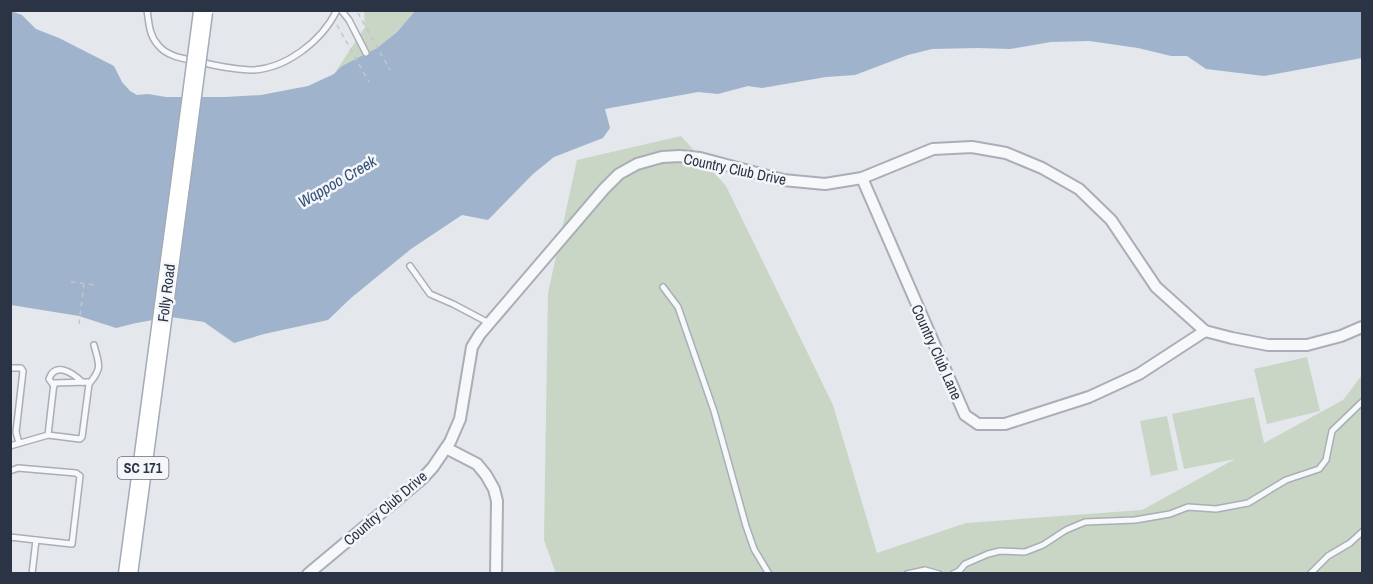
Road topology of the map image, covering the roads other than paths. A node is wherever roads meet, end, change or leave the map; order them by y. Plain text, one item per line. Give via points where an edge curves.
1 (147, 10) edge
2 (339, 10) edge
3 (203, 11) edge
4 (366, 53) dead end
5 (862, 178) junction
6 (411, 266) dead end
7 (663, 287) dead end
8 (489, 323) junction
9 (1362, 327) edge
10 (1204, 330) junction
11 (94, 345) dead end
12 (10, 368) edge
13 (82, 382) junction
14 (89, 384) junction
15 (54, 386) junction
16 (1362, 402) edge
17 (48, 435) junction
18 (19, 443) junction
19 (10, 446) edge
20 (446, 448) junction
21 (10, 471) edge
22 (1362, 532) edge
23 (10, 537) edge
24 (36, 540) junction
25 (32, 573) edge
26 (128, 573) edge
27 (308, 573) edge
28 (496, 573) edge
29 (769, 573) edge
30 (907, 573) edge
31 (939, 573) edge
32 (953, 573) edge
33 (1310, 573) edge

1 - 2 lane via 150,32 158,46 173,56 251,70 275,65 308,48
2 - 4 lane via 350,20
3 - 26 main road, Folly Road / SC 171, bridge
5 - 8 street, Country Club Drive via 825,184 783,180 680,156 638,164 619,174 604,189
5 - 10 street, Country Club Drive via 933,149 962,147 1005,153 1042,168 1079,189 1111,220 1156,287
5 - 10 street, Country Club Lane via 965,415 978,424 1005,424 1089,397 1139,374
6 - 8 lane via 430,294
7 - 29 lane via 678,307 714,411 746,526
8 - 20 street, Country Club Drive via 472,347 460,419
9 - 10 street, Country Club Drive via 1307,345 1268,345
11 - 14 lane via 99,369
12 - 18 lane via 23,371 16,432
13 - 14 lane
13 - 15 lane
13 - 15 lane via 74,374 59,370 50,376
14 - 17 lane via 82,437
15 - 17 lane
16 - 32 lane via 1332,431 1326,460 1319,469 1286,480 1248,503 1216,510 1188,507 1135,520 1084,522 1034,549 988,554
17 - 18 lane
18 - 19 lane
20 - 27 street, Country Club Drive via 423,478
20 - 28 street via 477,464 494,489
21 - 24 lane via 18,468 80,476 72,544
22 - 33 lane
23 - 24 lane
24 - 25 lane
30 - 31 lane

